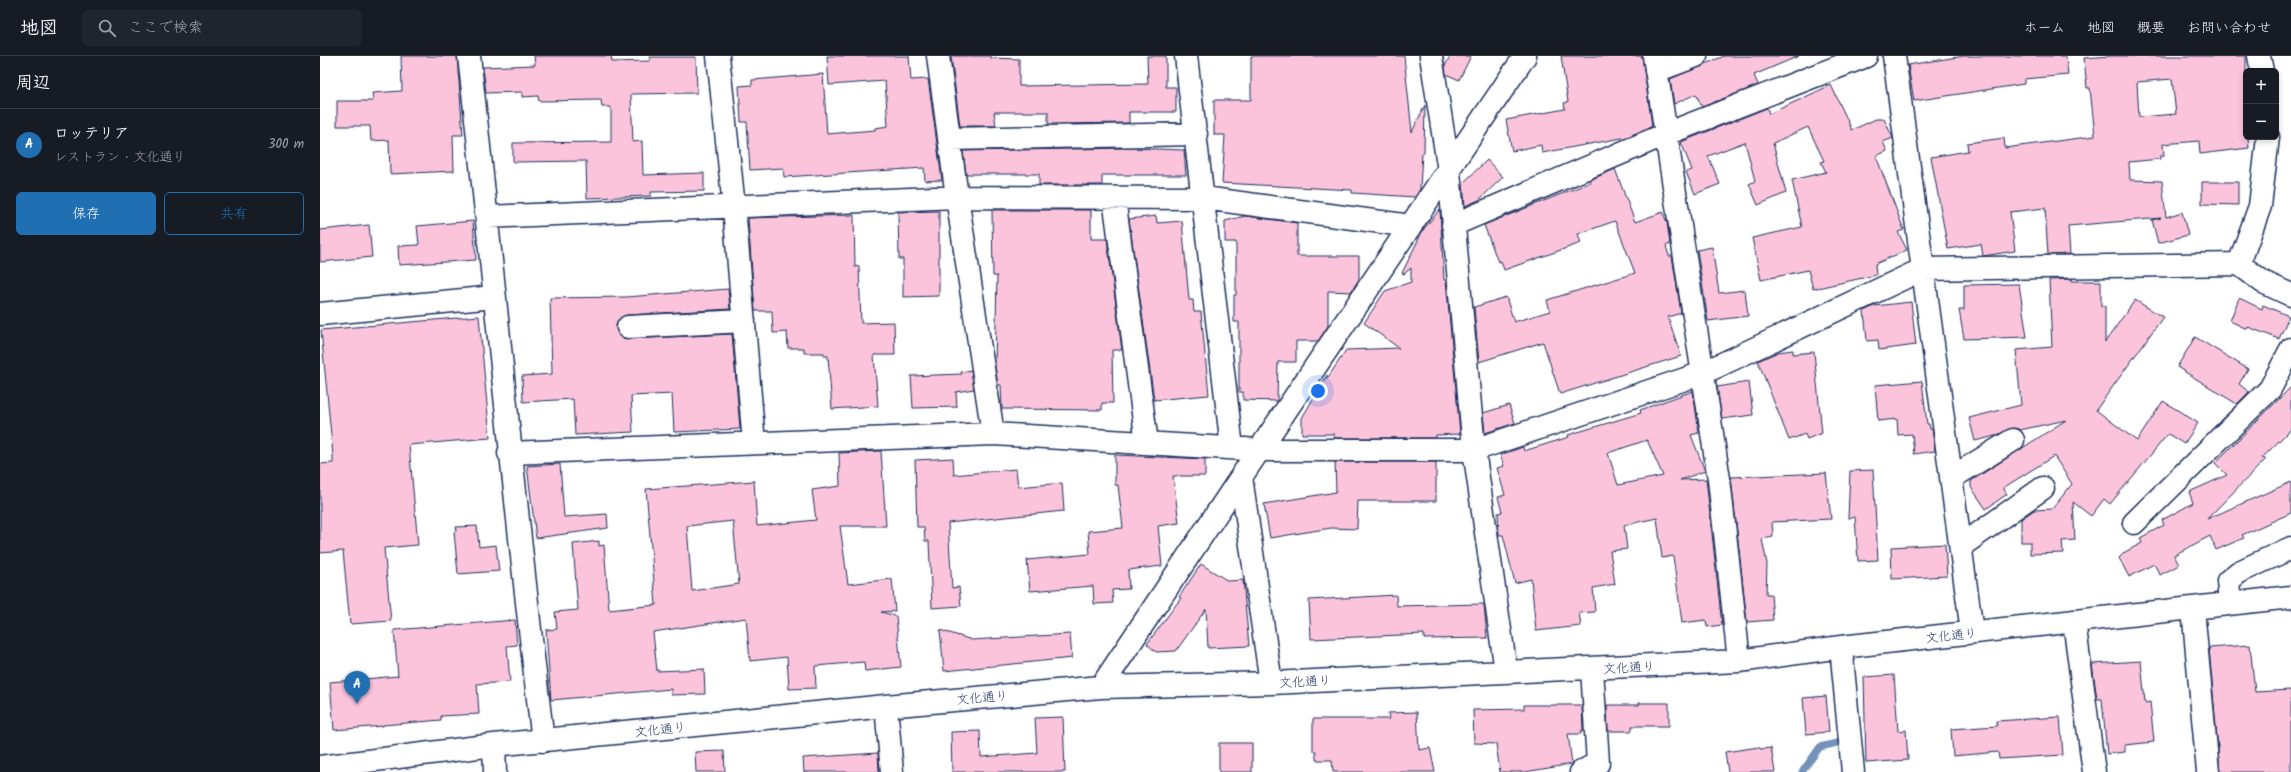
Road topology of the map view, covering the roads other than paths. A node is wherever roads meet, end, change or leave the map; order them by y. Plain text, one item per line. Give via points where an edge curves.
1 (469, 56) edge
2 (718, 56) edge
3 (938, 56) edge
4 (1186, 56) edge
5 (1431, 56) edge
6 (1525, 56) edge
7 (1696, 56) edge
8 (1866, 56) edge
9 (1894, 56) edge
10 (2259, 56) edge
11 (1655, 64) edge
12 (2261, 68) edge
13 (1196, 134) junction
14 (1666, 134) junction
15 (949, 139) junction
16 (2268, 140) edge
17 (1449, 171) junction
18 (957, 197) junction
19 (1114, 198) junction
20 (1204, 198) junction
21 (734, 207) junction
22 (487, 217) junction
23 (1453, 225) junction
24 (1411, 226) junction
25 (2239, 264) junction
26 (1923, 269) junction
27 (2291, 294) edge
28 (494, 297) junction
29 (320, 314) edge
30 (744, 321) junction
31 (628, 326) dead end
32 (2291, 349) edge
33 (1703, 373) junction
34 (993, 434) junction
35 (2013, 440) dead end
36 (754, 443) junction
37 (1147, 443) junction
38 (1232, 448) junction
39 (1261, 450) junction
40 (1474, 450) junction
41 (510, 453) junction
42 (1241, 477) junction
43 (1951, 478) junction
44 (2043, 488) dead end
45 (2134, 523) dead end
46 (1960, 546) junction
47 (2291, 548) edge
48 (2291, 597) edge
49 (2230, 604) junction
50 (2192, 609) junction
51 (2074, 622) junction
52 (1972, 632) junction
53 (1841, 647) junction
54 (1739, 661) junction
55 (1592, 669) junction
56 (1506, 671) junction
57 (1270, 683) junction
58 (1101, 687) junction
59 (886, 706) junction
60 (543, 741) junction
61 (494, 745) junction
62 (320, 767) edge
63 (495, 772) edge
64 (892, 772) edge
65 (1581, 772) edge
66 (1853, 772) edge
67 (2094, 772) edge
68 (2208, 772) edge

1 - 22 street
2 - 21 street
3 - 15 street
4 - 13 street
5 - 17 street
6 - 17 street
7 - 11 street
8 - 14 street
9 - 26 street
10 - 12 street
11 - 14 street
13 - 15 street
13 - 20 street
14 - 23 street
14 - 33 street
15 - 18 street
16 - 25 street via 2260,206
17 - 23 street
17 - 24 street
18 - 19 street
18 - 21 street
18 - 34 street
19 - 20 street
19 - 37 street
20 - 24 street
20 - 38 street
21 - 22 street
21 - 30 street
22 - 28 street
23 - 40 street
24 - 39 street
25 - 26 street
25 - 27 street via 2263,282
26 - 33 street
26 - 43 street
28 - 29 street
28 - 41 street
30 - 31 street
30 - 36 street
32 - 45 street via 2270,389
33 - 40 street
33 - 54 street via 1719,480
34 - 36 street
34 - 37 street
35 - 43 street
36 - 41 street
37 - 38 street
38 - 39 street
39 - 40 street
39 - 42 street
40 - 56 street
41 - 60 street
42 - 57 street
42 - 58 street
43 - 46 street
44 - 46 street
46 - 52 street
47 - 49 street via 2239,572 2228,581
48 - 49 street, 文化通り
49 - 50 street, 文化通り
50 - 51 street, 文化通り
50 - 68 street
51 - 52 street, 文化通り
51 - 67 street
52 - 53 street, 文化通り
53 - 54 street, 文化通り
53 - 66 street
54 - 55 street, 文化通り
55 - 56 street, 文化通り
55 - 65 street via 1598,763
56 - 57 street, 文化通り
57 - 58 street, 文化通り
58 - 59 street, 文化通り
59 - 60 street, 文化通り
59 - 64 street
60 - 61 street, 文化通り
61 - 62 street, 文化通り
61 - 63 street

